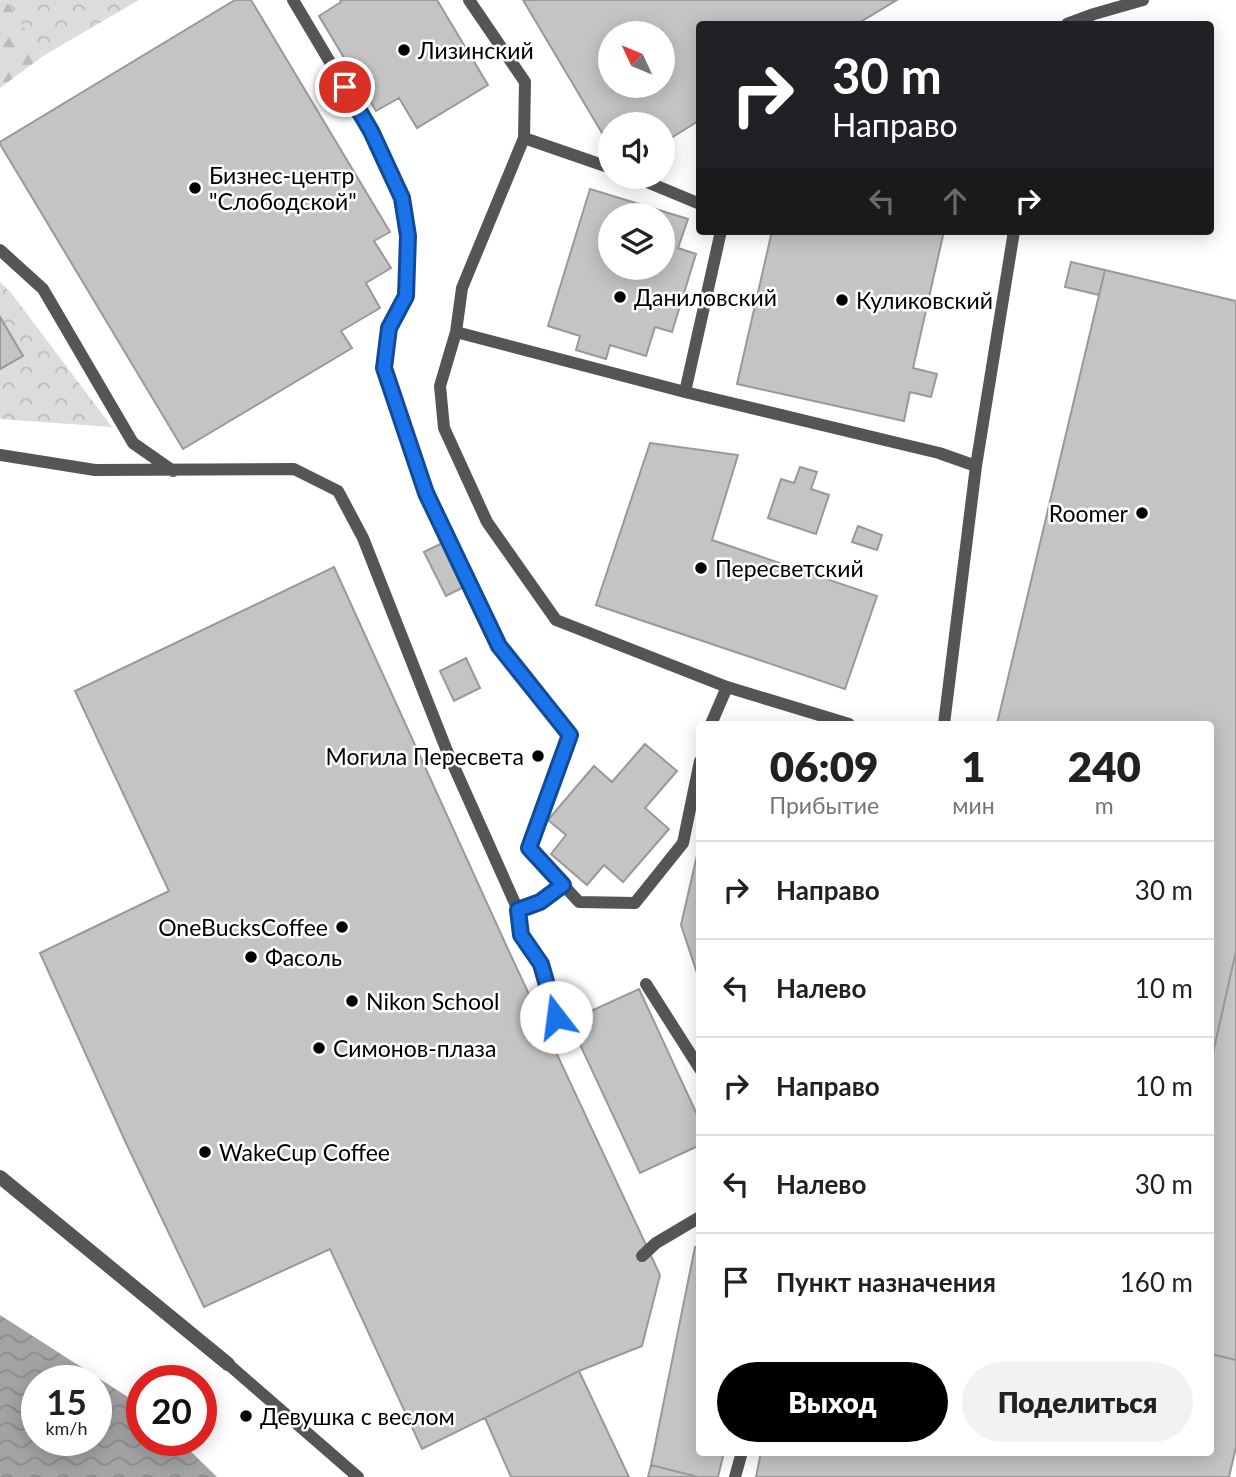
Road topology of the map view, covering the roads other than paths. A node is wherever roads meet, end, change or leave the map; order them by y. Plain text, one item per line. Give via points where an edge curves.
1 (293, 0) edge
2 (469, 0) edge
3 (1143, 0) edge
4 (1075, 21) edge
5 (524, 138) junction
6 (598, 164) edge
7 (664, 189) edge
8 (696, 202) edge
9 (720, 235) edge
10 (1013, 235) edge
11 (0, 250) edge
12 (456, 332) junction
13 (685, 392) junction
14 (0, 455) edge
15 (976, 466) junction
16 (173, 471) junction
17 (727, 687) junction
18 (712, 721) edge
19 (839, 721) edge
20 (944, 721) edge
21 (696, 780) edge
22 (563, 885) junction
23 (518, 910) junction
24 (646, 984) dead end
25 (556, 1017) dead end
26 (696, 1063) edge
27 (0, 1177) edge
28 (696, 1219) edge
29 (642, 1256) dead end
30 (228, 1364) joint
31 (741, 1456) edge
32 (358, 1477) edge
33 (735, 1477) edge

1 - 22 lane via 371,131 402,198 408,236 406,296 389,328 384,368 426,493 499,646 570,735 529,848
2 - 5 lane via 525,82
3 - 4 lane
5 - 6 lane
5 - 12 lane via 462,288
7 - 8 lane
9 - 13 lane
10 - 15 lane
11 - 16 lane via 43,289 133,443
12 - 13 lane
12 - 17 lane via 440,386 444,428 487,522 556,620
13 - 15 lane
14 - 16 lane via 95,470
15 - 20 lane
16 - 23 lane via 294,469 338,491 363,538 447,751
17 - 18 lane
17 - 19 lane
21 - 22 lane via 683,843 635,903 579,902
22 - 23 lane via 540,902
23 - 25 lane via 521,935 541,964
24 - 26 lane
27 - 30 street
28 - 29 lane
30 - 32 lane
31 - 33 lane

